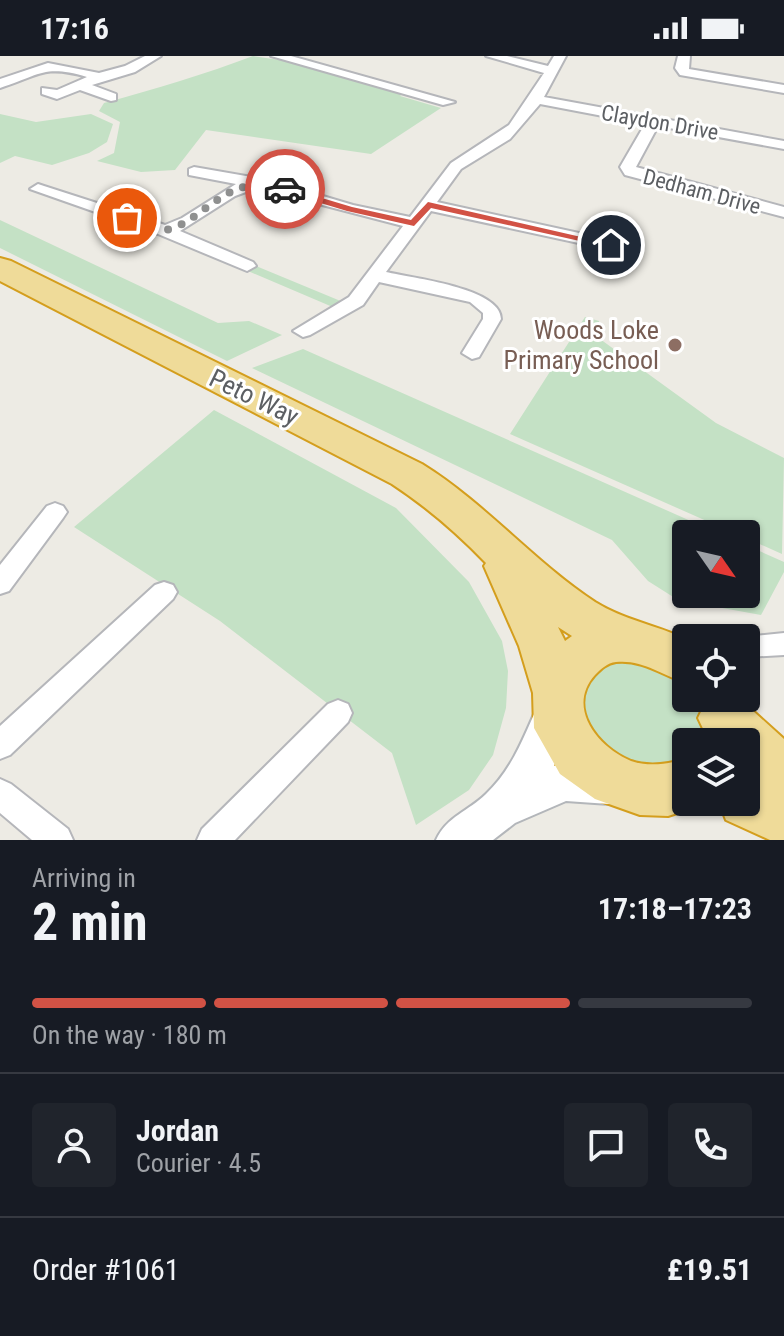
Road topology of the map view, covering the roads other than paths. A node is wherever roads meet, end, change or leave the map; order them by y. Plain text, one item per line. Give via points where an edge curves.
1 (155, 56) edge
2 (277, 56) edge
3 (492, 56) edge
4 (560, 56) edge
5 (684, 56) edge
6 (64, 60) edge
7 (551, 71) junction
8 (99, 77) junction
9 (0, 84) edge
10 (80, 85) junction
11 (784, 89) edge
12 (47, 91) dead end
13 (111, 97) dead end
14 (535, 99) junction
15 (448, 102) dead end
16 (654, 121) junction
17 (784, 145) edge
18 (194, 172) dead end
19 (253, 184) junction
20 (38, 189) dead end
21 (428, 205) junction
22 (784, 212) edge
23 (414, 223) junction
24 (164, 230) junction
25 (611, 245) dead end
26 (247, 266) dead end
27 (0, 268) edge
28 (378, 276) junction
29 (303, 331) dead end
30 (472, 353) dead end
31 (55, 512) dead end
32 (495, 545) junction
33 (0, 584) edge
34 (164, 592) dead end
35 (665, 649) edge
36 (556, 699) junction
37 (338, 713) dead end
38 (722, 719) edge
39 (0, 745) edge
40 (784, 774) edge
41 (623, 785) junction
42 (672, 788) edge
43 (0, 794) edge
44 (760, 807) edge
45 (500, 809) junction
46 (784, 818) edge
47 (57, 840) edge
48 (213, 840) edge
49 (458, 840) edge

1 - 8 street
2 - 15 street
3 - 7 street
4 - 7 street
5 - 11 street via 685,72
6 - 8 street
6 - 9 street
7 - 14 street
8 - 10 street
10 - 12 street via 57,95
10 - 13 street
14 - 16 street, Claydon Drive
14 - 21 street via 502,144 466,156
16 - 17 street, Claydon Drive
16 - 22 street, Dedham Drive via 630,172
18 - 19 street
19 - 23 street
19 - 24 street
20 - 24 street
21 - 23 street
21 - 25 street
23 - 28 street
24 - 26 street
27 - 32 highway, Peto Way via 367,452 432,490
28 - 29 street via 356,301
28 - 30 street via 486,303 492,319
31 - 33 street
32 - 35 highway, Peto Way via 581,620 604,633
32 - 36 highway, Peto Way via 543,646
34 - 39 street
35 - 36 highway via 610,642 591,648 563,673
36 - 41 highway, Peto Way via 565,735 584,761
36 - 45 main road via 536,763
37 - 48 street
38 - 40 highway
41 - 42 highway
41 - 45 main road via 565,781
43 - 47 street
44 - 46 highway
45 - 49 main road

